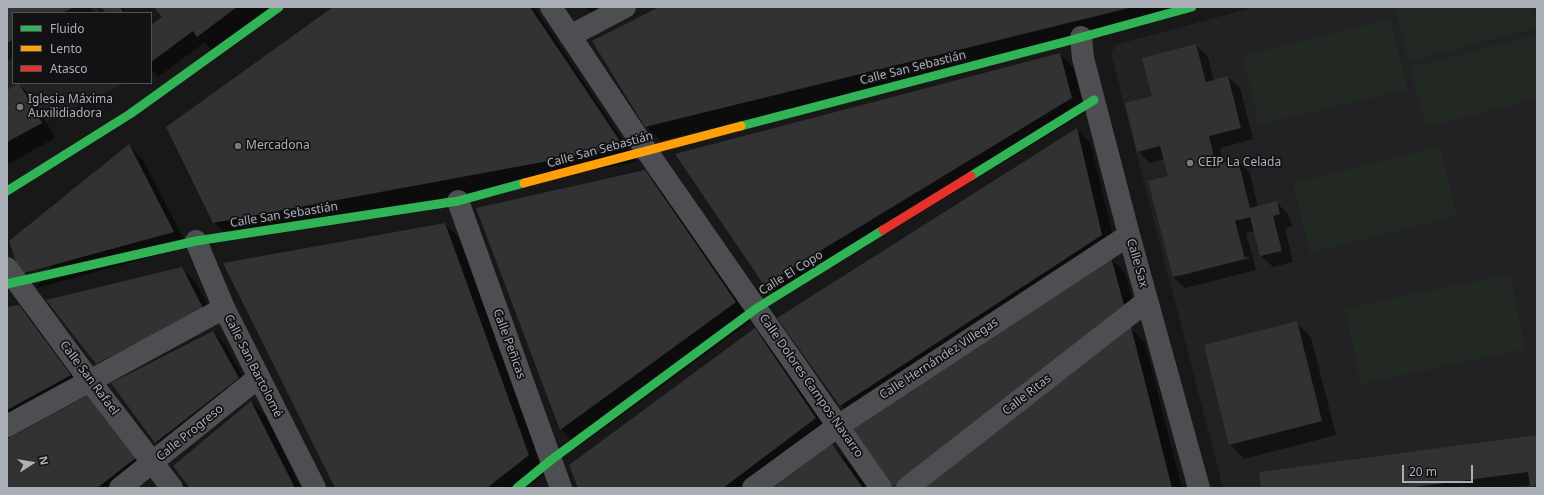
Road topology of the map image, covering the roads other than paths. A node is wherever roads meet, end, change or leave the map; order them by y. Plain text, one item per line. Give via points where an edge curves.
1 (279, 7) edge
2 (551, 7) edge
3 (625, 7) edge
4 (1192, 7) edge
5 (570, 36) junction
6 (1081, 37) junction
7 (1094, 100) junction
8 (646, 150) junction
9 (7, 191) edge
10 (458, 201) junction
11 (1129, 235) junction
12 (196, 241) junction
13 (10, 278) edge
14 (1147, 302) junction
15 (224, 308) junction
16 (757, 308) junction
17 (259, 377) junction
18 (90, 381) junction
19 (7, 426) edge
20 (838, 426) junction
21 (551, 460) junction
22 (154, 462) junction
23 (120, 488) edge
24 (172, 488) edge
25 (315, 488) edge
26 (517, 488) edge
27 (561, 488) edge
28 (753, 488) edge
29 (881, 488) edge
30 (907, 488) edge
31 (1199, 488) edge

1 - 9 street via 130,114
2 - 5 street, Calle Dolores Campos Navarro
3 - 5 street
4 - 6 street, Calle San Sebastián
5 - 8 street, Calle Dolores Campos Navarro
6 - 7 street, Calle Sax via 1083,58
6 - 8 street, Calle San Sebastián
7 - 11 street, Calle Sax
7 - 16 street, Calle El Copo
8 - 10 street, Calle San Sebastián
8 - 16 street, Calle Dolores Campos Navarro
10 - 12 street, Calle San Sebastián
10 - 21 street, Calle Peñicas
11 - 14 street, Calle Sax
11 - 20 street, Calle Hernández Villegas
12 - 13 street, Calle San Sebastián
12 - 15 street, Calle San Bartolomé
13 - 18 street, Calle San Rafael
14 - 30 street, Calle Ritas
14 - 31 street, Calle Sax
15 - 17 street, Calle San Bartolomé
15 - 18 street
16 - 20 street, Calle Dolores Campos Navarro
16 - 21 street, Calle El Copo
17 - 22 street, Calle Progreso
17 - 25 street, Calle San Bartolomé
18 - 19 street
18 - 22 street, Calle San Rafael
20 - 28 street, Calle Hernández Villegas
20 - 29 street, Calle Dolores Campos Navarro
21 - 26 street, Calle El Copo
21 - 27 street, Calle Peñicas
22 - 23 street, Calle Progreso
22 - 24 street, Calle San Rafael

